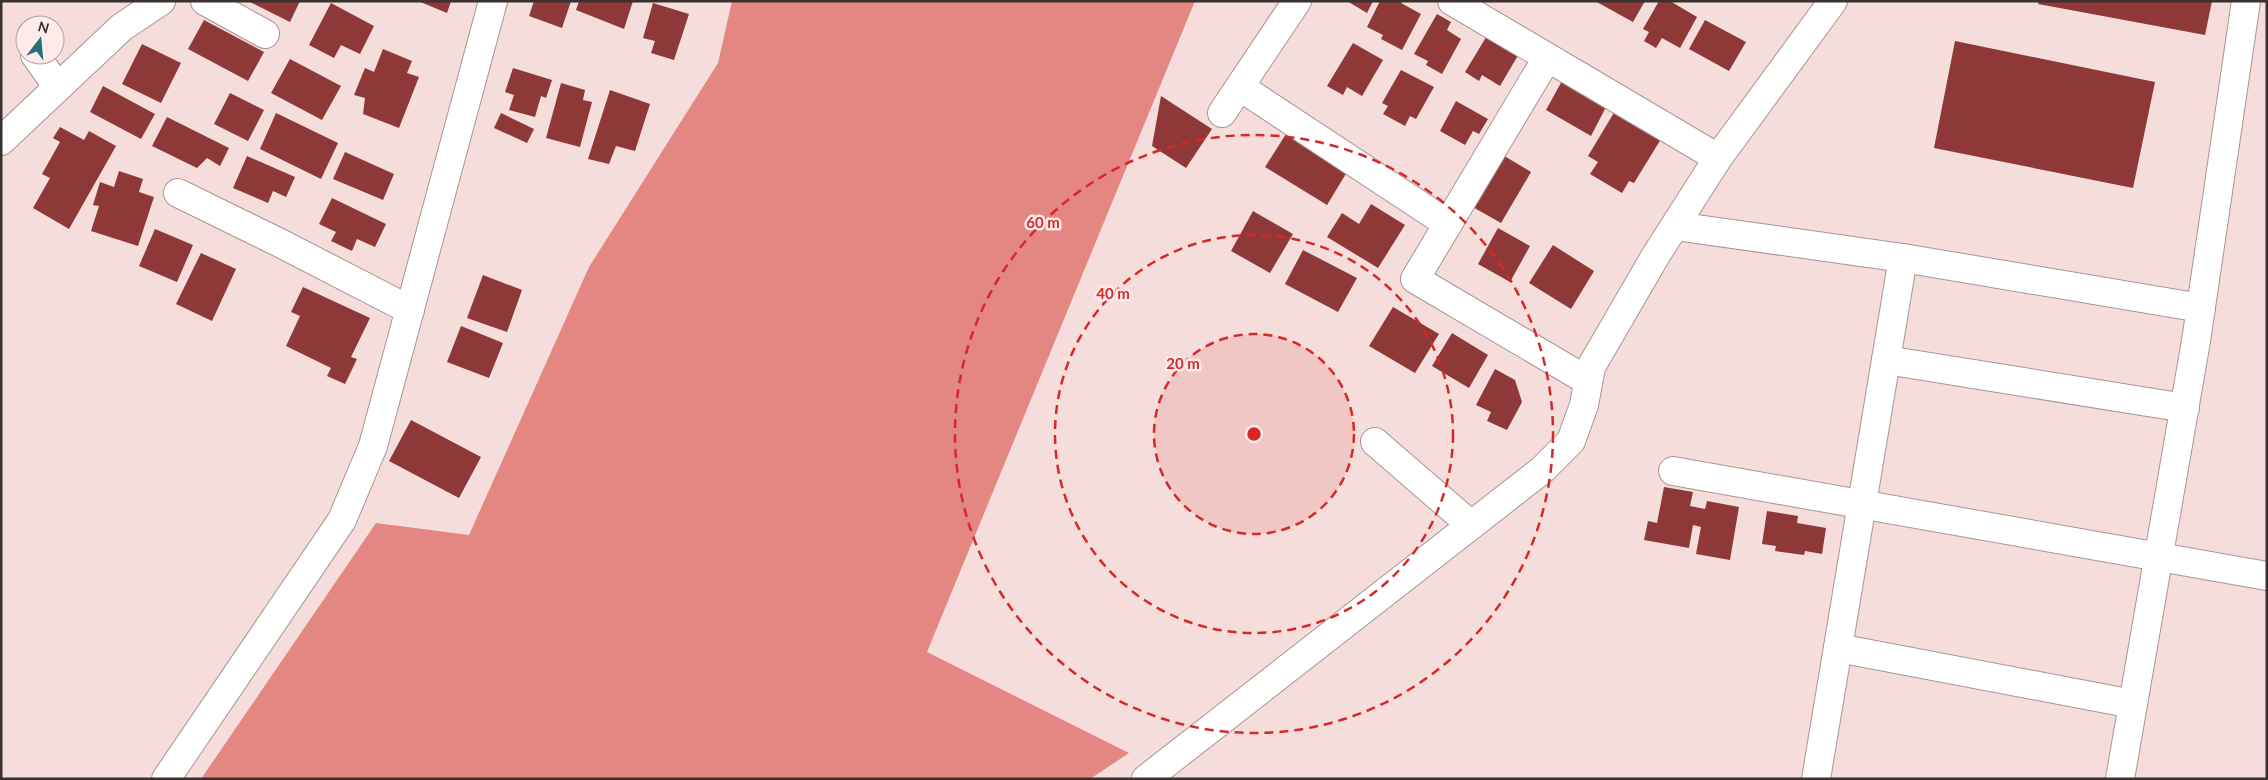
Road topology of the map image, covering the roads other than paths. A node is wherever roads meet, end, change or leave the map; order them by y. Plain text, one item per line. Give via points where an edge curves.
1 (162, 1) edge
2 (205, 1) edge
3 (493, 1) edge
4 (1297, 1) edge
5 (1452, 1) edge
6 (1833, 1) edge
7 (2246, 1) edge
8 (265, 34) dead end
9 (1547, 58) junction
10 (42, 65) edge
11 (57, 86) junction
12 (1240, 87) junction
13 (1222, 113) dead end
14 (1, 141) edge
15 (1718, 158) junction
16 (178, 193) dead end
17 (1448, 224) junction
18 (1675, 226) junction
19 (1903, 258) junction
20 (2201, 308) junction
21 (410, 310) junction
22 (1886, 360) junction
23 (1588, 380) junction
24 (2185, 408) junction
25 (1375, 442) dead end
26 (1673, 471) dead end
27 (1862, 504) junction
28 (1471, 525) junction
29 (2160, 556) junction
30 (2267, 576) edge
31 (1838, 648) junction
32 (2133, 704) junction
33 (166, 779) edge
34 (1146, 779) edge
35 (1816, 779) edge
36 (2120, 779) edge

1 - 11 street via 122,27
2 - 8 street
3 - 21 street
4 - 12 street
5 - 9 street
6 - 15 street
7 - 20 street
9 - 15 street
9 - 17 street
10 - 11 street
11 - 14 street
12 - 13 street
12 - 17 street
15 - 18 street
16 - 21 street
17 - 23 street via 1415,279
18 - 19 street
18 - 23 street via 1608,335 1591,367
19 - 20 street
19 - 22 street
20 - 24 street
21 - 33 street via 373,446 342,520
22 - 24 street
22 - 27 street
23 - 28 street via 1584,405 1571,440 1542,470
24 - 29 street
25 - 28 street
26 - 27 street
27 - 29 street
27 - 31 street
28 - 34 street
29 - 30 street
29 - 32 street
31 - 32 street
31 - 35 street
32 - 36 street

